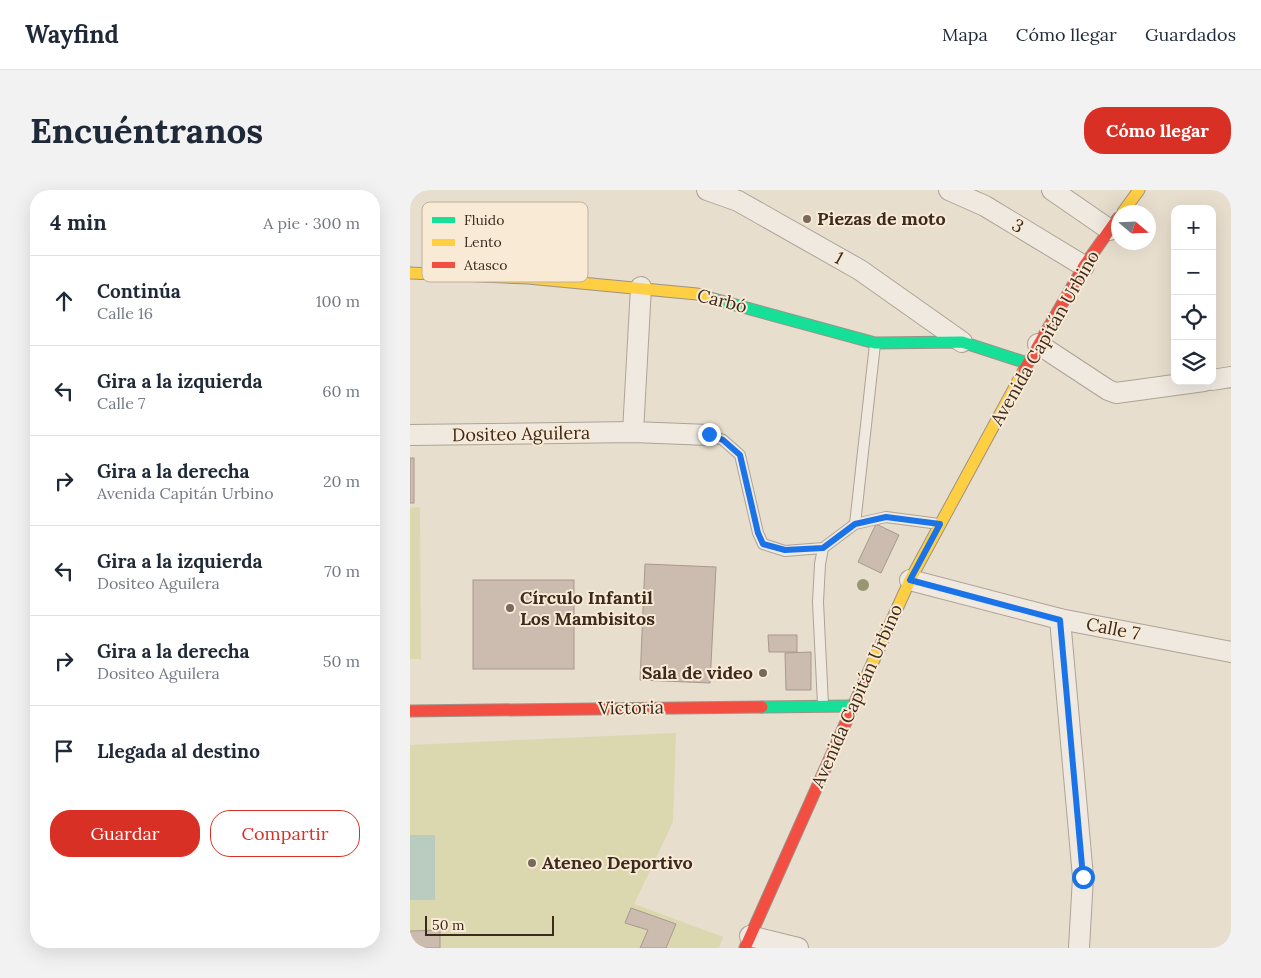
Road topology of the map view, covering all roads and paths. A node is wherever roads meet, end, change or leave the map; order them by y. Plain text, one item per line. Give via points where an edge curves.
1 (707, 190) edge
2 (949, 190) edge
3 (1052, 190) edge
4 (1139, 190) edge
5 (1127, 205) edge
6 (1111, 222) edge
7 (1111, 228) edge
8 (1084, 266) junction
9 (578, 282) edge
10 (641, 287) junction
11 (962, 342) junction
12 (875, 343) junction
13 (1038, 344) junction
14 (1028, 363) junction
15 (1231, 377) edge
16 (1216, 379) edge
17 (1175, 385) edge
18 (633, 432) junction
19 (709, 434) joint
20 (410, 435) edge
21 (855, 524) junction
22 (940, 524) junction
23 (823, 548) junction
24 (910, 580) junction
25 (1060, 620) junction
26 (1231, 652) edge
27 (823, 705) junction
28 (852, 706) junction
29 (410, 711) edge
30 (747, 942) edge
31 (798, 948) edge
32 (1080, 948) edge

1 - 11 street, 1 via 738,201 860,270
2 - 8 street, 3 via 985,206
3 - 6 street
4 - 5 street
7 - 8 street, Avenida Capitán Urbino
8 - 13 street, Avenida Capitán Urbino
9 - 10 street, Carbó
10 - 12 street, Carbó via 696,294
10 - 18 street
11 - 12 street, Carbó
11 - 14 street, Carbó
12 - 21 lane
13 - 14 street, Avenida Capitán Urbino
13 - 17 street via 1116,393
14 - 22 street, Avenida Capitán Urbino
15 - 16 street
18 - 19 street, Dositeo Aguilera
18 - 20 street, Dositeo Aguilera
19 - 23 lane, Dositeo Aguilera via 723,440 740,455 763,544 785,550
21 - 22 lane via 886,517
21 - 23 lane
22 - 24 street, Avenida Capitán Urbino
23 - 27 lane via 818,602
24 - 25 street, Calle 7
24 - 28 street, Avenida Capitán Urbino
25 - 26 street, Calle 7
25 - 32 street via 1083,877
27 - 28 street, Victoria
27 - 29 street, Victoria
28 - 30 street, Avenida Capitán Urbino
30 - 31 street

